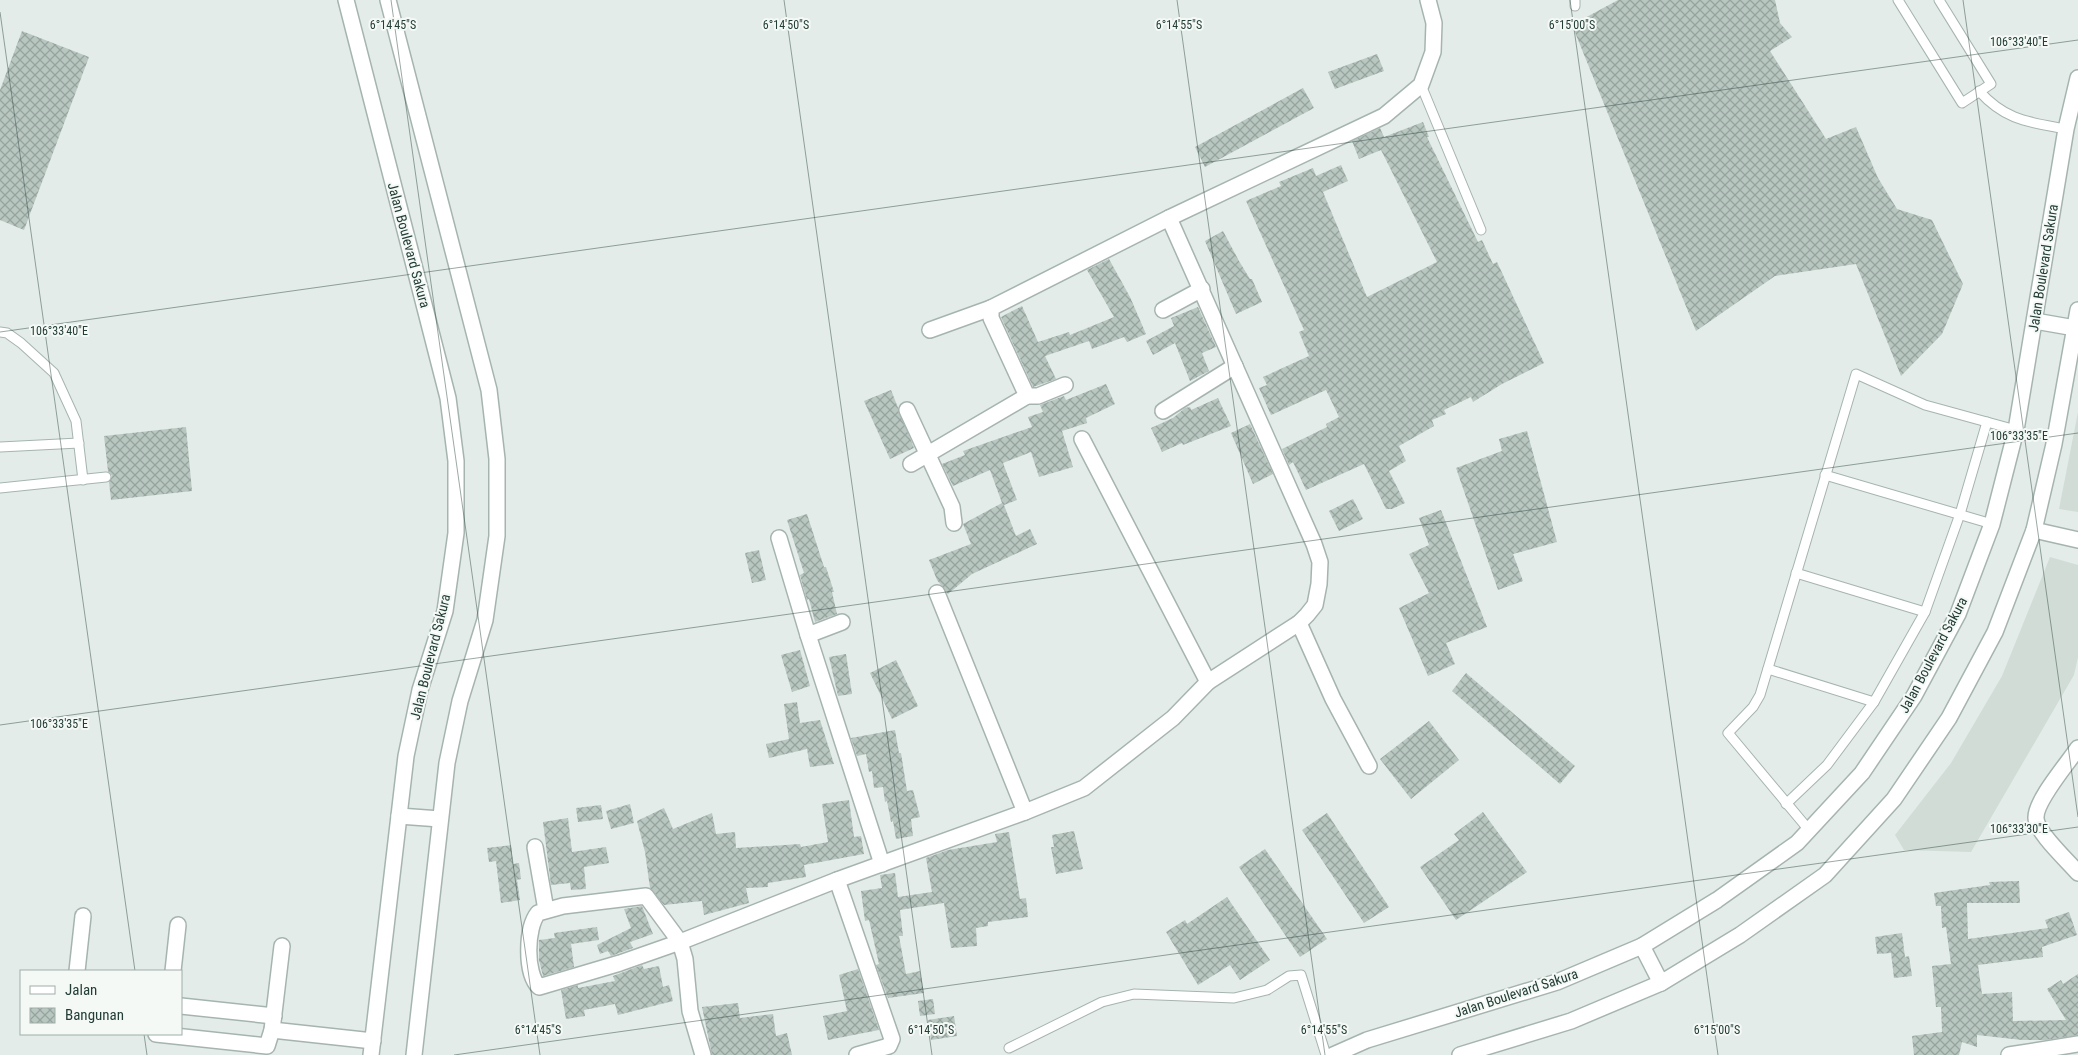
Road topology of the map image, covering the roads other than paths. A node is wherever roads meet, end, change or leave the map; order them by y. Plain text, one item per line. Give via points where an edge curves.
1 (346, 0) edge
2 (388, 0) edge
3 (1428, 0) edge
4 (1898, 0) edge
5 (1939, 0) edge
6 (2078, 78) edge
7 (1421, 85) junction
8 (1979, 92) junction
9 (2066, 129) junction
10 (1169, 218) junction
11 (1481, 230) dead end
12 (1202, 289) junction
13 (991, 308) junction
14 (1163, 310) dead end
15 (2078, 310) edge
16 (2035, 321) junction
17 (2075, 328) junction
18 (930, 330) dead end
19 (0, 332) edge
20 (1235, 366) junction
21 (1064, 384) dead end
22 (1027, 396) junction
23 (907, 410) dead end
24 (1163, 411) dead end
25 (1987, 422) junction
26 (2016, 430) junction
27 (1082, 439) dead end
28 (79, 444) junction
29 (0, 447) edge
30 (929, 455) junction
31 (911, 464) dead end
32 (1825, 475) junction
33 (106, 476) dead end
34 (83, 480) junction
35 (0, 488) edge
36 (1960, 514) junction
37 (954, 523) dead end
38 (1992, 524) junction
39 (2034, 530) junction
40 (779, 538) dead end
41 (2078, 540) edge
42 (1796, 573) junction
43 (937, 593) dead end
44 (1925, 612) junction
45 (842, 622) dead end
46 (1299, 623) junction
47 (808, 636) junction
48 (1768, 668) junction
49 (1208, 682) junction
50 (1874, 702) junction
51 (2078, 748) edge
52 (1369, 766) dead end
53 (1786, 804) junction
54 (1025, 812) junction
55 (399, 816) junction
56 (440, 818) junction
57 (1809, 830) junction
58 (535, 847) dead end
59 (882, 864) junction
60 (2078, 873) edge
61 (837, 880) junction
62 (546, 910) junction
63 (83, 916) dead end
64 (178, 925) dead end
65 (680, 942) junction
66 (282, 946) dead end
67 (1642, 946) junction
68 (77, 970) edge
69 (173, 970) edge
70 (1661, 983) junction
71 (182, 1006) edge
72 (273, 1023) junction
73 (171, 1035) edge
74 (2078, 1044) edge
75 (372, 1048) edge
76 (1009, 1048) dead end
77 (894, 1049) edge
78 (414, 1055) edge
79 (703, 1055) edge
80 (857, 1055) edge
81 (1326, 1055) edge
82 (1333, 1055) edge
83 (1460, 1055) edge
84 (2009, 1055) edge

1 - 55 street, Jalan Boulevard Sakura via 448,398 456,461 456,533 445,611 418,699 406,756
2 - 56 street via 489,390 497,459 497,536 485,620 460,700
3 - 7 street via 1434,23 1433,52
4 - 8 lane via 1962,103
5 - 8 lane via 1991,84
6 - 9 street, Jalan Boulevard Sakura
7 - 10 street via 1384,116
7 - 11 lane
8 - 9 lane via 1991,104 2017,120
9 - 16 street, Jalan Boulevard Sakura
10 - 12 street
10 - 13 street
12 - 14 street
12 - 20 street
13 - 18 street
13 - 22 street via 991,318
15 - 17 street
16 - 17 street
16 - 26 street, Jalan Boulevard Sakura
17 - 39 street
19 - 28 lane via 21,343 54,373 76,421
20 - 24 street
20 - 46 street via 1320,562 1315,605
21 - 22 street via 1038,396
22 - 30 street
23 - 30 street
25 - 26 lane
25 - 32 lane via 1925,405 1856,374
25 - 36 lane
26 - 38 street, Jalan Boulevard Sakura
27 - 49 street
28 - 29 lane
28 - 34 lane
30 - 31 street
30 - 37 street via 952,507
32 - 36 lane
32 - 42 lane
33 - 34 lane
34 - 35 lane
36 - 38 lane
36 - 44 lane
38 - 57 street, Jalan Boulevard Sakura via 1958,614 1914,696 1862,773
39 - 41 street
39 - 70 street via 1995,632 1949,718 1894,799 1825,875 1740,935
40 - 47 street
42 - 44 lane
42 - 48 lane
43 - 54 street
44 - 50 lane
45 - 47 street
46 - 49 street
46 - 52 street via 1333,699
47 - 59 street
48 - 50 lane
48 - 53 lane via 1753,707 1728,733
49 - 54 street via 1173,718 1084,788
50 - 53 lane via 1827,765
51 - 60 street via 2039,805 2036,818 2040,830
53 - 57 lane
54 - 59 street
55 - 56 street
55 - 75 street, Jalan Boulevard Sakura
56 - 78 street
57 - 67 street, Jalan Boulevard Sakura via 1797,843 1717,900
58 - 62 street
59 - 61 street
61 - 65 street
61 - 77 street
62 - 65 street via 646,896
62 - 65 street via 538,913 529,930 531,975 539,987
63 - 68 street
64 - 69 street
65 - 79 street via 685,959 690,1011
66 - 72 street
67 - 70 street
67 - 82 street, Jalan Boulevard Sakura via 1557,982 1367,1040
70 - 83 street via 1571,1021
71 - 72 street
72 - 73 street via 270,1042 263,1047
72 - 75 street
74 - 84 street
76 - 81 lane via 1102,1002 1134,994 1234,998 1267,990 1289,976 1301,975
77 - 80 street via 889,1046

